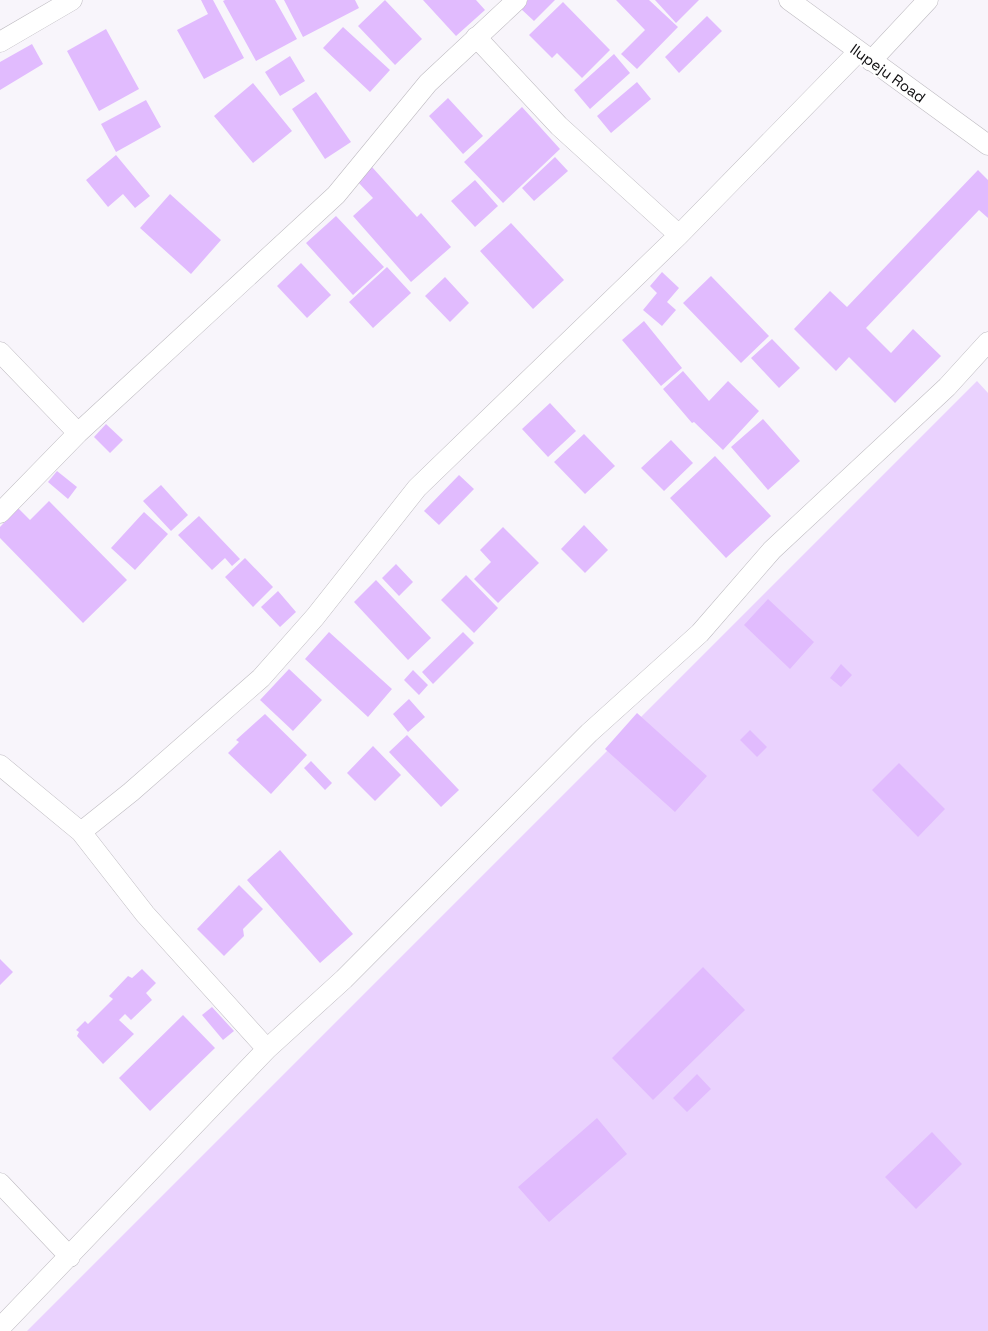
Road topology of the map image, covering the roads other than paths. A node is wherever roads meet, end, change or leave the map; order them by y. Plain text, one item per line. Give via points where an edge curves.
1 (72, 0) edge
2 (517, 0) edge
3 (789, 0) edge
4 (928, 0) edge
5 (476, 36) junction
6 (0, 42) edge
7 (864, 56) junction
8 (988, 145) edge
9 (679, 235) junction
10 (988, 342) edge
11 (0, 352) edge
12 (78, 433) junction
13 (0, 514) edge
14 (0, 765) edge
15 (81, 832) junction
16 (267, 1049) junction
17 (0, 1183) edge
18 (70, 1257) junction
19 (0, 1328) edge

1 - 6 street
2 - 5 street
3 - 7 street, Ilupeju Road
4 - 7 street
5 - 9 street via 559,126
5 - 12 street via 428,83 336,195
7 - 8 street, Ilupeju Road
7 - 9 street
9 - 15 street via 418,488 315,617 261,678
10 - 16 street via 947,387 772,550 700,633 589,734 344,979
11 - 12 street
12 - 13 street
14 - 15 street
15 - 16 street via 145,914
16 - 18 street
17 - 18 street
18 - 19 street

